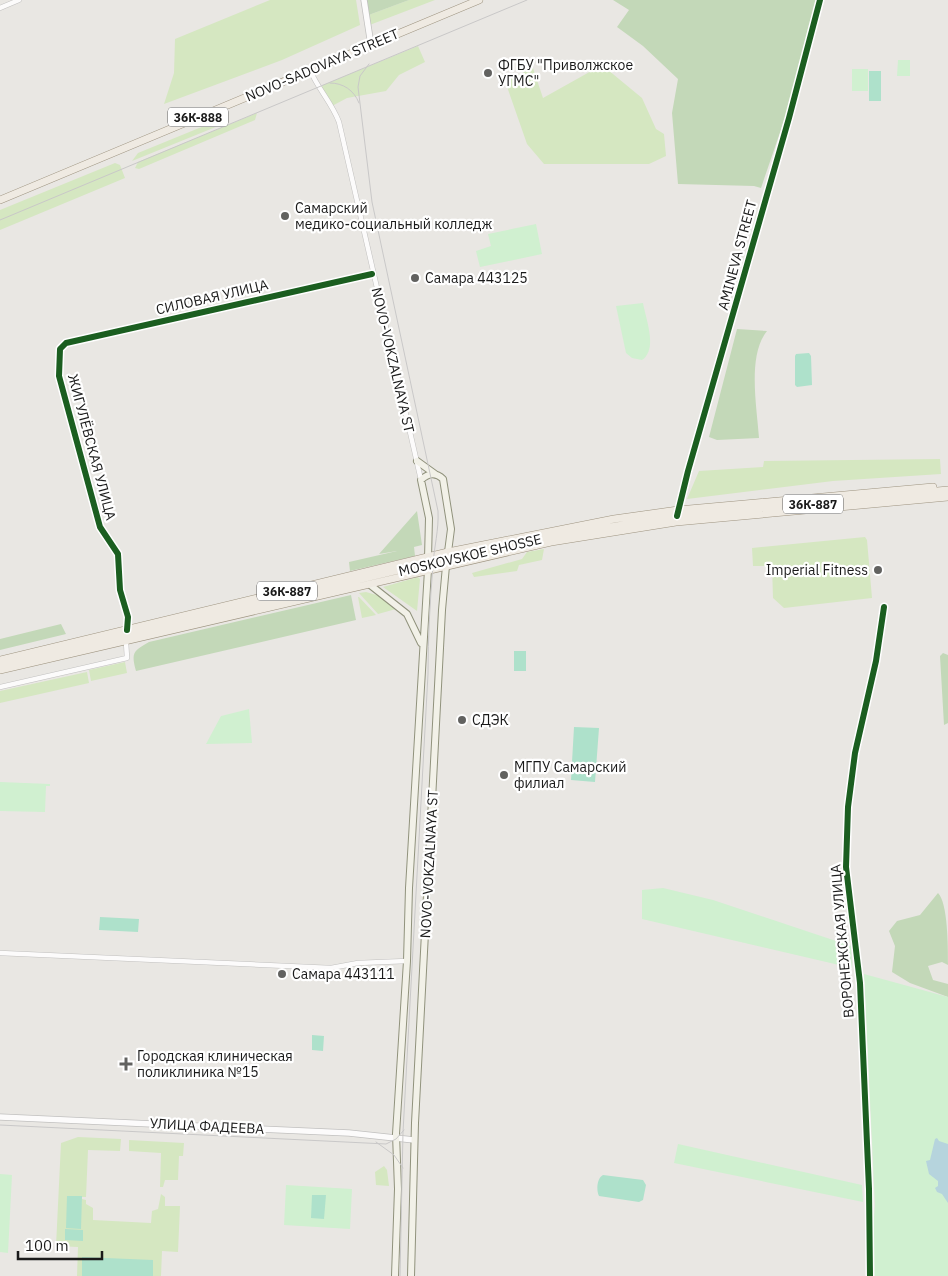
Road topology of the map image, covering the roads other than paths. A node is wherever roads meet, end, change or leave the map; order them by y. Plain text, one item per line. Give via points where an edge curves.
1 (19, 0) edge
2 (364, 0) edge
3 (479, 0) edge
4 (820, 0) edge
5 (0, 8) edge
6 (371, 45) junction
7 (310, 70) junction
8 (0, 200) edge
9 (372, 274) junction
10 (60, 349) joint
11 (417, 461) junction
12 (436, 474) junction
13 (421, 480) junction
14 (948, 485) edge
15 (948, 490) edge
16 (948, 497) edge
17 (678, 513) junction
18 (447, 559) junction
19 (428, 564) junction
20 (366, 582) junction
21 (884, 607) dead end
22 (127, 636) junction
23 (423, 648) junction
24 (0, 660) edge
25 (0, 666) edge
26 (0, 670) edge
27 (0, 687) edge
28 (0, 953) edge
29 (408, 961) junction
30 (0, 1117) edge
31 (396, 1137) junction
32 (414, 1140) junction
33 (395, 1276) edge
34 (411, 1276) edge
35 (870, 1276) edge

1 - 5 street
2 - 6 street
3 - 6 main road, NOVO-SADOVAYA STREET / 36К-888
4 - 17 street, AMINEVA STREET
6 - 7 main road, NOVO-SADOVAYA STREET / 36К-888
7 - 8 main road, NOVO-SADOVAYA STREET / 36К-888
7 - 9 street, NOVO-VOKZALNAYA ST via 317,88 339,122
9 - 10 street, СИЛОВАЯ УЛИЦА via 66,343
9 - 11 street, NOVO-VOKZALNAYA ST
10 - 22 street, ЖИГУЛЁВСКАЯ УЛИЦА via 59,376 100,527 118,554 120,590 128,617
11 - 12 main road
11 - 13 street, NOVO-VOKZALNAYA ST
12 - 13 main road
12 - 18 main road, NOVO-VOKZALNAYA ST via 443,479 451,529
13 - 19 main road, NOVO-VOKZALNAYA ST via 429,518
14 - 17 main road, MOSKOVSKOE SHOSSE / 36К-887
15 - 17 main road, MOSKOVSKOE SHOSSE / 36К-887
16 - 18 main road, MOSKOVSKOE SHOSSE / 36К-887 via 676,522
17 - 18 main road, MOSKOVSKOE SHOSSE / 36К-887
18 - 19 main road, MOSKOVSKOE SHOSSE / 36К-887
18 - 32 main road, NOVO-VOKZALNAYA ST
19 - 20 main road, MOSKOVSKOE SHOSSE / 36К-887
19 - 22 main road, MOSKOVSKOE SHOSSE / 36К-887
19 - 23 main road, NOVO-VOKZALNAYA ST
20 - 22 main road, MOSKOVSKOE SHOSSE / 36К-887
20 - 23 main road via 407,614
21 - 35 street, ВОРОНЕЖСКАЯ УЛИЦА via 876,661 855,753 848,807 846,867 860,983
22 - 24 main road, MOSKOVSKOE SHOSSE / 36К-887
22 - 25 main road, MOSKOVSKOE SHOSSE / 36К-887
22 - 26 main road, MOSKOVSKOE SHOSSE / 36К-887
22 - 27 street via 127,658
23 - 29 main road, NOVO-VOKZALNAYA ST
28 - 29 street via 331,968 358,963
29 - 31 main road, NOVO-VOKZALNAYA ST
30 - 31 street, УЛИЦА ФАДЕЕВА
31 - 32 street, УЛИЦА ФАДЕЕВА
31 - 33 main road, NOVO-VOKZALNAYA ST
32 - 34 main road, NOVO-VOKZALNAYA ST

